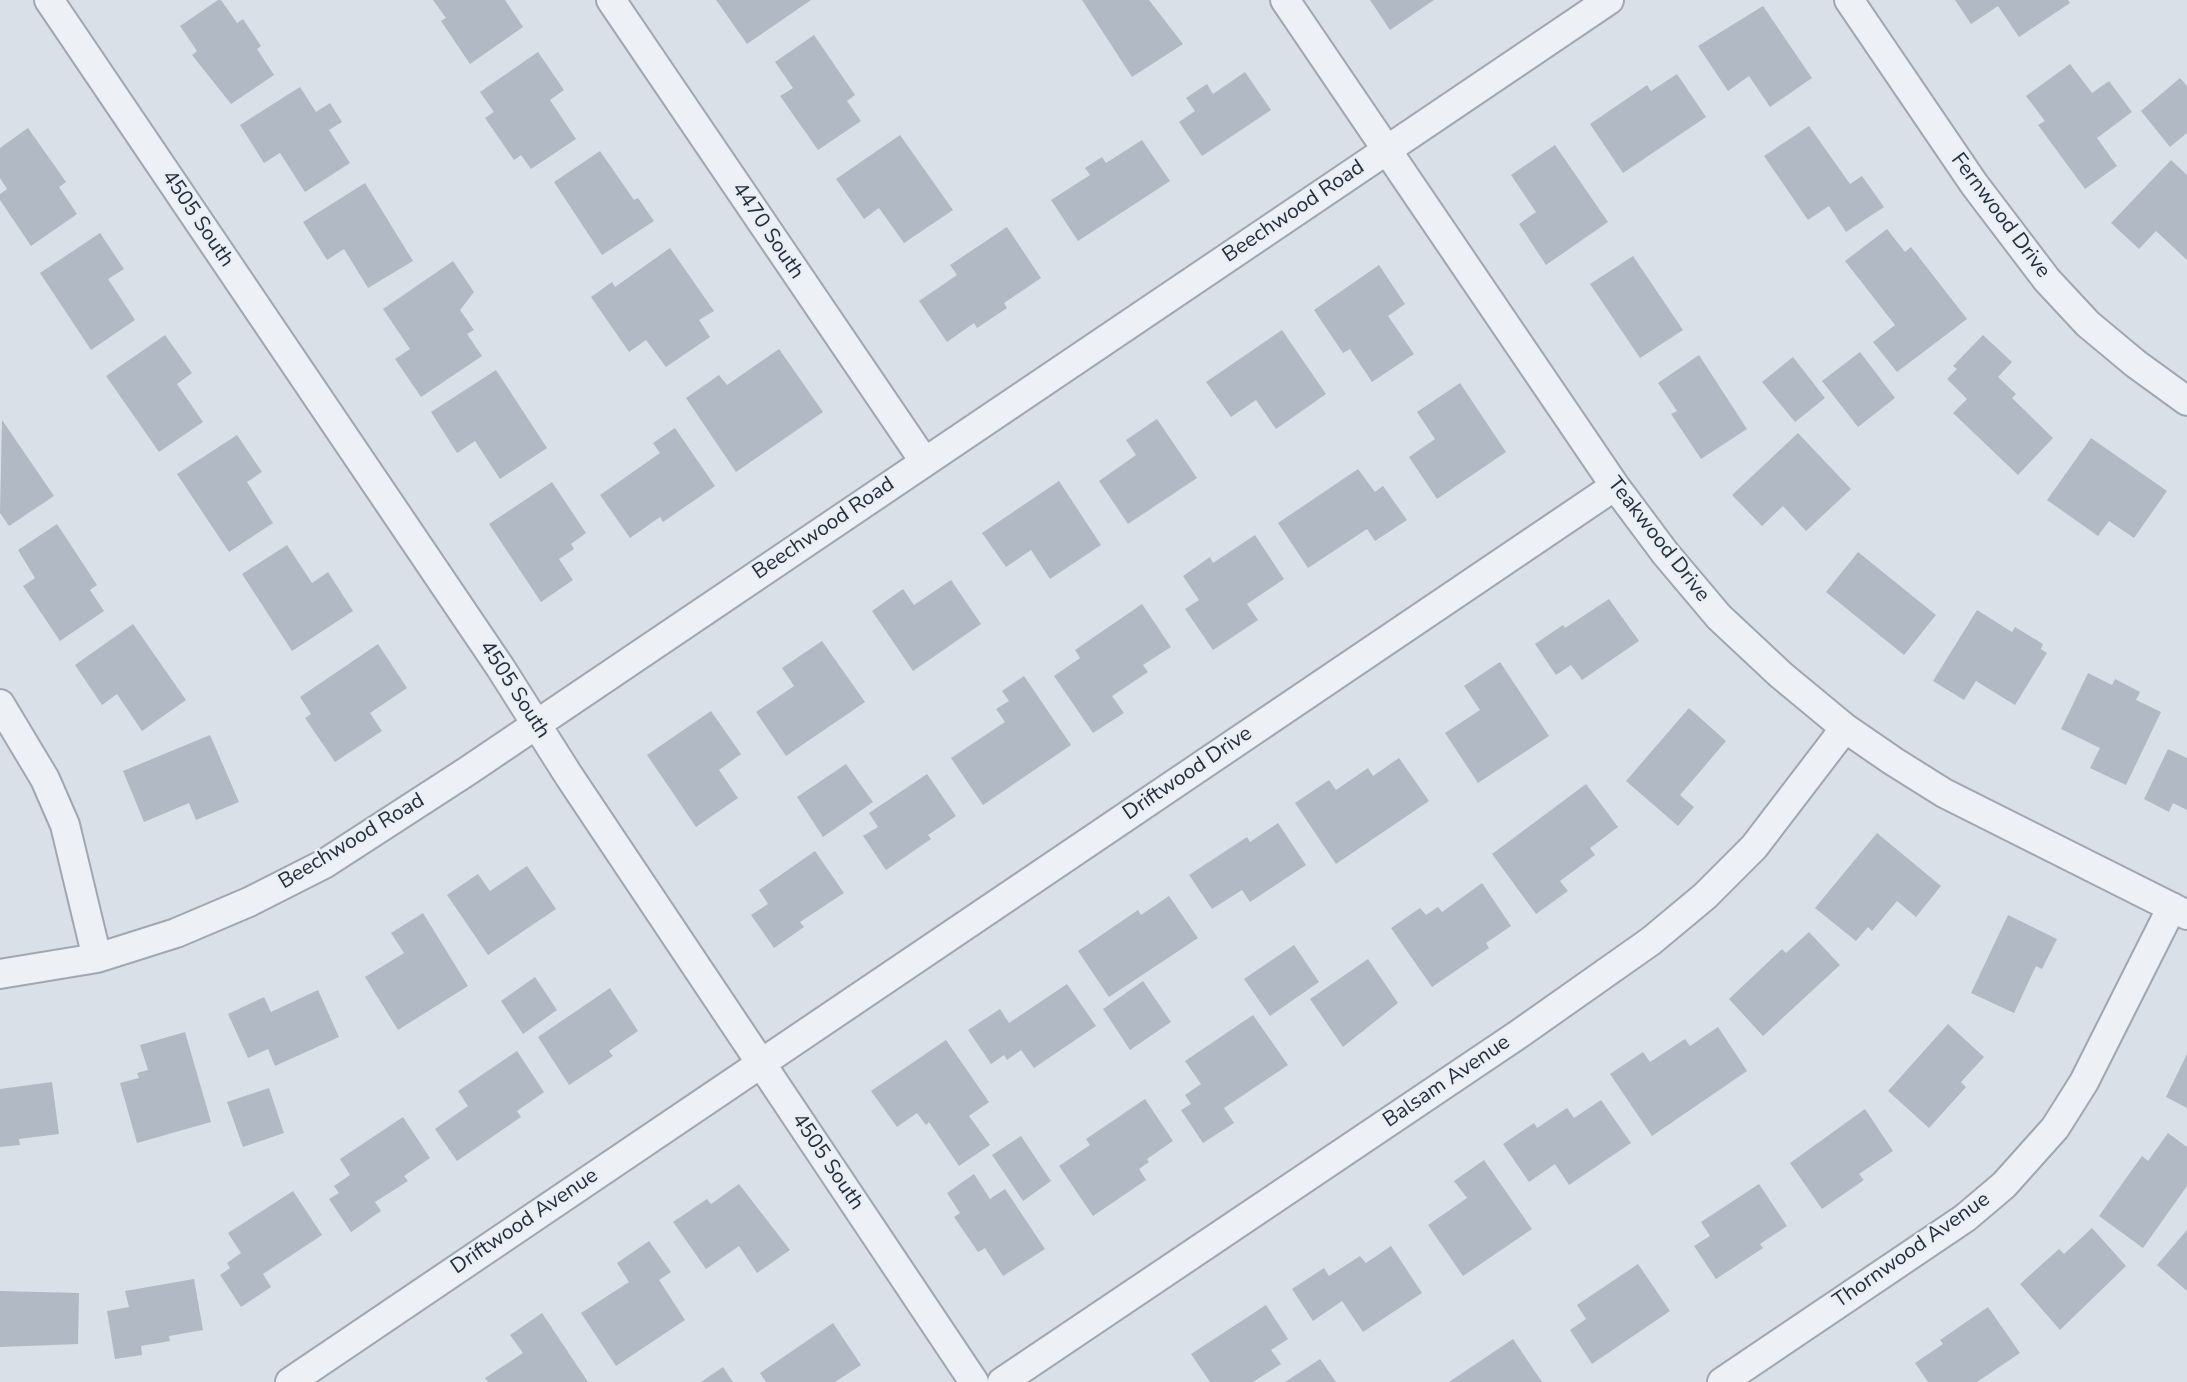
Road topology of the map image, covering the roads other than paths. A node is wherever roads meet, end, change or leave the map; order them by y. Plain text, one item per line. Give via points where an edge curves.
1 (49, 0) edge
2 (611, 0) edge
3 (1285, 0) edge
4 (1609, 0) edge
5 (1849, 0) edge
6 (1388, 148) junction
7 (2187, 401) edge
8 (924, 461) junction
9 (1615, 486) junction
10 (0, 704) edge
11 (537, 724) junction
12 (1845, 728) junction
13 (2179, 911) edge
14 (97, 958) junction
15 (0, 974) edge
16 (760, 1063) junction
17 (290, 1382) edge
18 (974, 1382) edge
19 (1002, 1382) edge
20 (1722, 1382) edge

1 - 11 street, 4505 South
2 - 8 street, 4470 South
3 - 6 street, Teakwood Drive
4 - 6 street, Beechwood Road
5 - 7 street, Fernwood Drive via 1974,184 2047,280 2088,324
6 - 8 street, Beechwood Road
6 - 9 street, Teakwood Drive
8 - 11 street, Beechwood Road
9 - 12 street, Teakwood Drive via 1718,617
9 - 16 street, Driftwood Drive
10 - 14 street via 45,779 65,825
11 - 14 street, Beechwood Road via 324,864 176,933
11 - 16 street, 4505 South
12 - 13 street, Teakwood Drive via 1944,793
12 - 19 street, Balsam Avenue via 1754,847 1705,897 1651,942
13 - 20 street, Thornwood Avenue via 2055,1128 2004,1185 1965,1218
14 - 15 street, Beechwood Road
16 - 17 street, Driftwood Avenue
16 - 18 street, 4505 South

